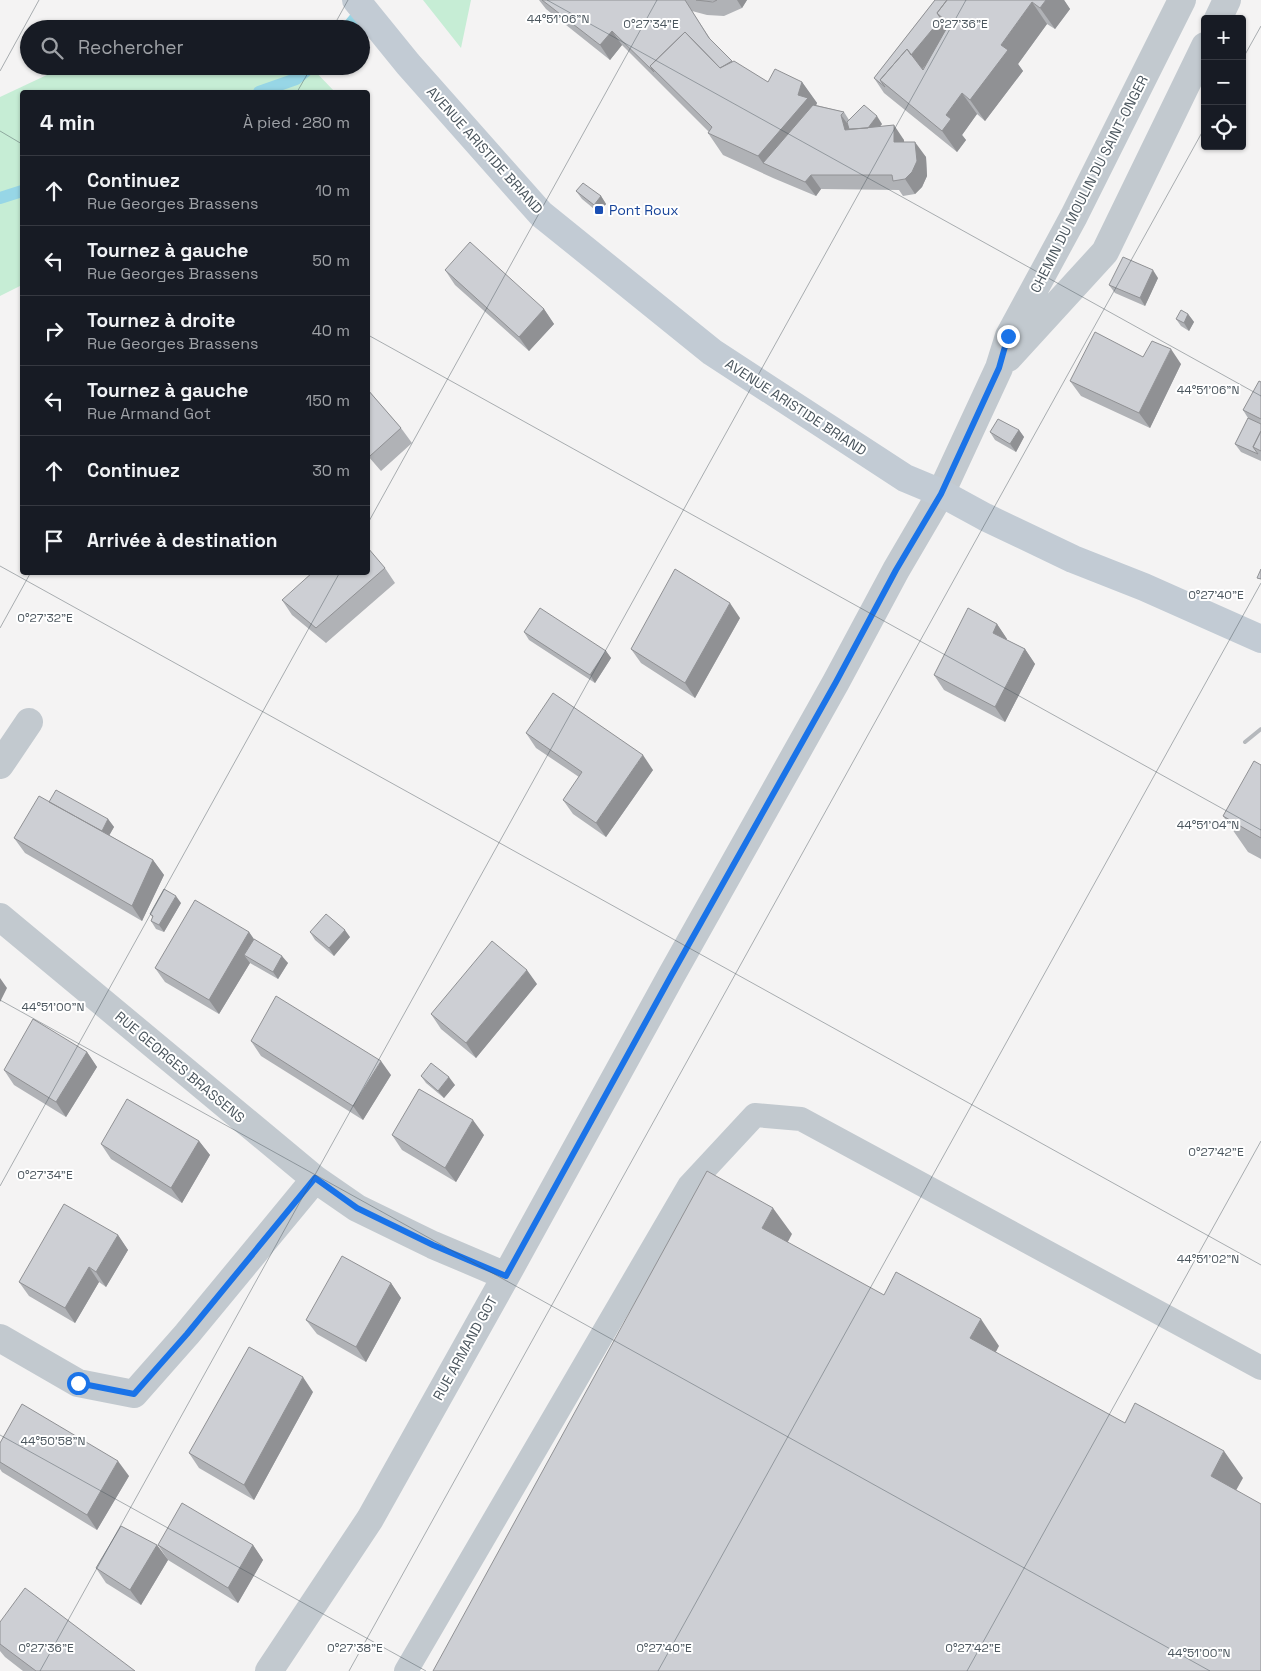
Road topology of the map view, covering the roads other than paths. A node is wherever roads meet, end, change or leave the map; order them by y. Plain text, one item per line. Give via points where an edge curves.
1 (356, 0) edge
2 (1182, 0) edge
3 (1227, 0) edge
4 (1220, 15) edge
5 (1201, 54) edge
6 (999, 368) junction
7 (941, 494) junction
8 (1261, 639) edge
9 (30, 722) dead end
10 (0, 765) edge
11 (0, 918) edge
12 (315, 1178) junction
13 (506, 1276) junction
14 (0, 1338) edge
15 (1259, 1364) edge
16 (269, 1671) edge
17 (406, 1671) edge

1 - 7 main road, AVENUE ARISTIDE BRIAND via 408,64 541,214 705,346 905,478
2 - 6 street, CHEMIN DU MOULIN DU SAINT-ONGER via 1074,216 1008,336
3 - 4 street
5 - 6 street, CHEMIN DU MOULIN DU SAINT-ONGER via 1105,252
6 - 7 street, CHEMIN DU MOULIN DU SAINT-ONGER
7 - 8 main road, AVENUE ARISTIDE BRIAND via 1073,559 1144,586
7 - 13 street, RUE ARMAND GOT
9 - 10 street
11 - 12 street, RUE GEORGES BRASSENS
12 - 13 street, RUE GEORGES BRASSENS via 357,1208
12 - 14 street via 134,1394 78,1383
13 - 16 street, RUE ARMAND GOT via 370,1519
15 - 17 lane via 802,1119 755,1115 689,1186

